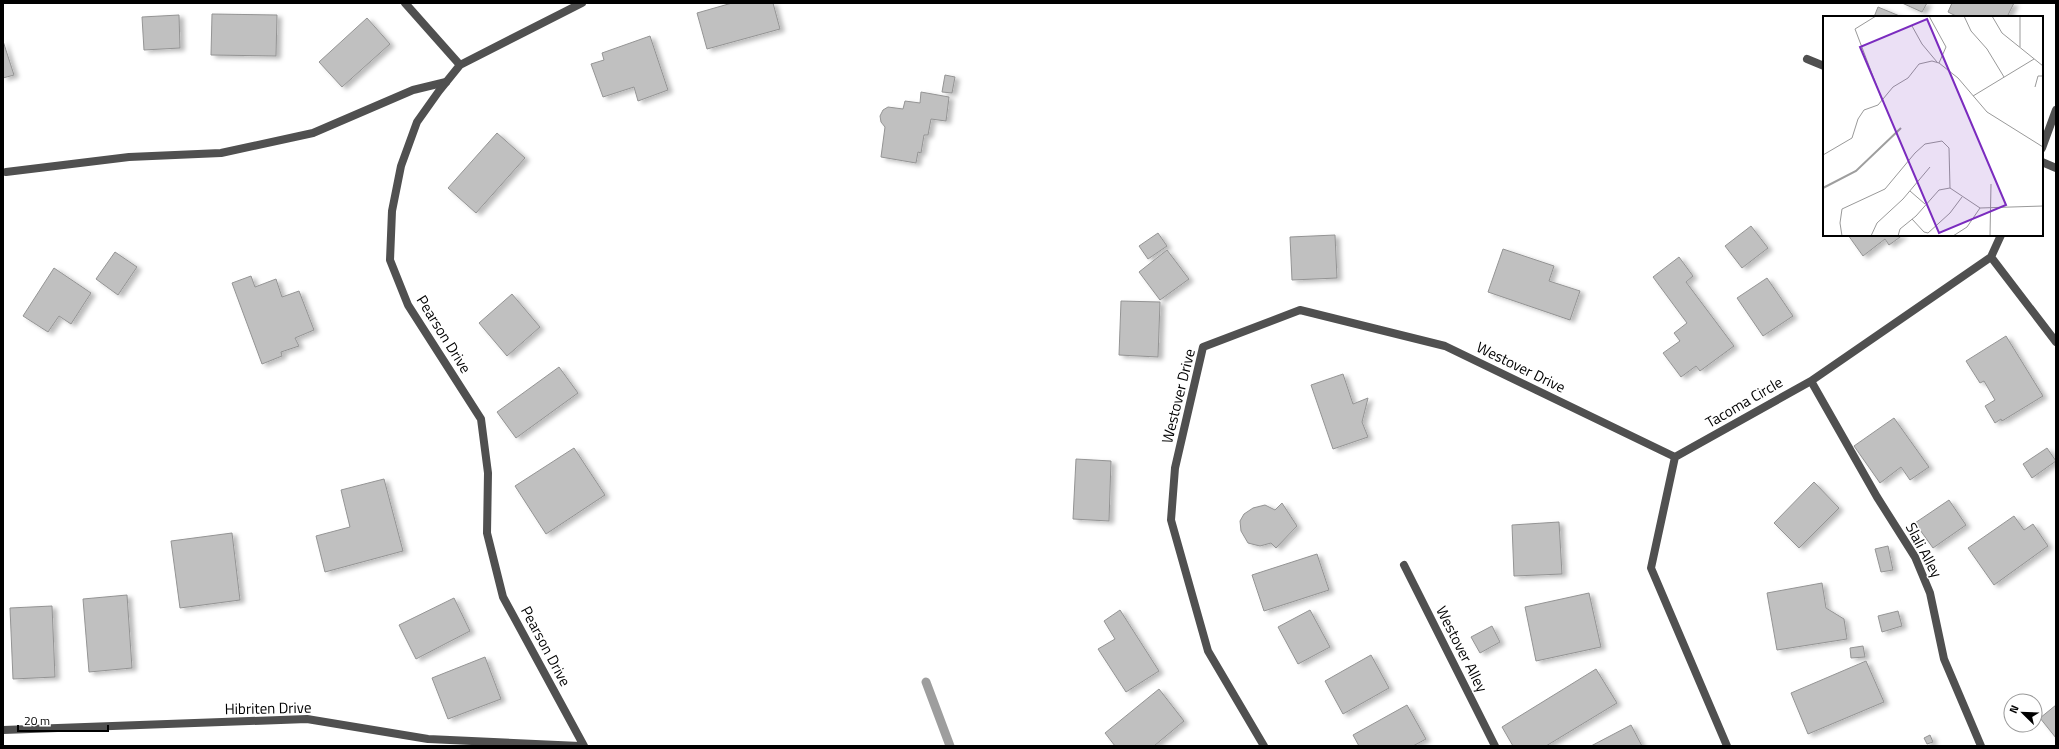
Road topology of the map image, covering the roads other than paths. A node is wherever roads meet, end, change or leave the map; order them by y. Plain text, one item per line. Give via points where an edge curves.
1 (405, 3) edge
2 (582, 3) edge
3 (1807, 59) dead end
4 (460, 65) junction
5 (1823, 66) edge
6 (446, 82) junction
7 (2056, 110) edge
8 (2043, 145) edge
9 (2043, 162) edge
10 (2056, 168) edge
11 (6, 172) dead end
12 (2001, 236) edge
13 (1991, 257) junction
14 (2056, 342) edge
15 (1811, 380) junction
16 (1675, 457) junction
17 (1404, 565) dead end
18 (3, 730) edge
19 (580, 746) edge
20 (584, 746) edge
21 (1264, 746) edge
22 (1496, 746) edge
23 (1727, 746) edge
24 (1981, 746) edge

1 - 4 street
2 - 4 street, Pearson Drive
3 - 5 street
4 - 6 street, Pearson Drive
6 - 11 street via 413,90 313,133 221,153 128,157
6 - 20 street, Pearson Drive via 417,122 401,166 392,211 390,260 408,305 481,419 488,473 487,533 504,597
7 - 8 street
9 - 10 street
12 - 13 street
13 - 14 street
13 - 15 street, Tacoma Circle
15 - 16 street, Tacoma Circle
15 - 24 street, Slali Alley via 1877,497 1915,557 1930,593 1944,659
16 - 21 street, Westover Drive via 1445,346 1300,310 1202,347 1175,468 1171,520 1208,651
16 - 23 street via 1651,568
17 - 22 street, Westover Alley
18 - 19 street, Hibriten Drive via 307,719 428,739

